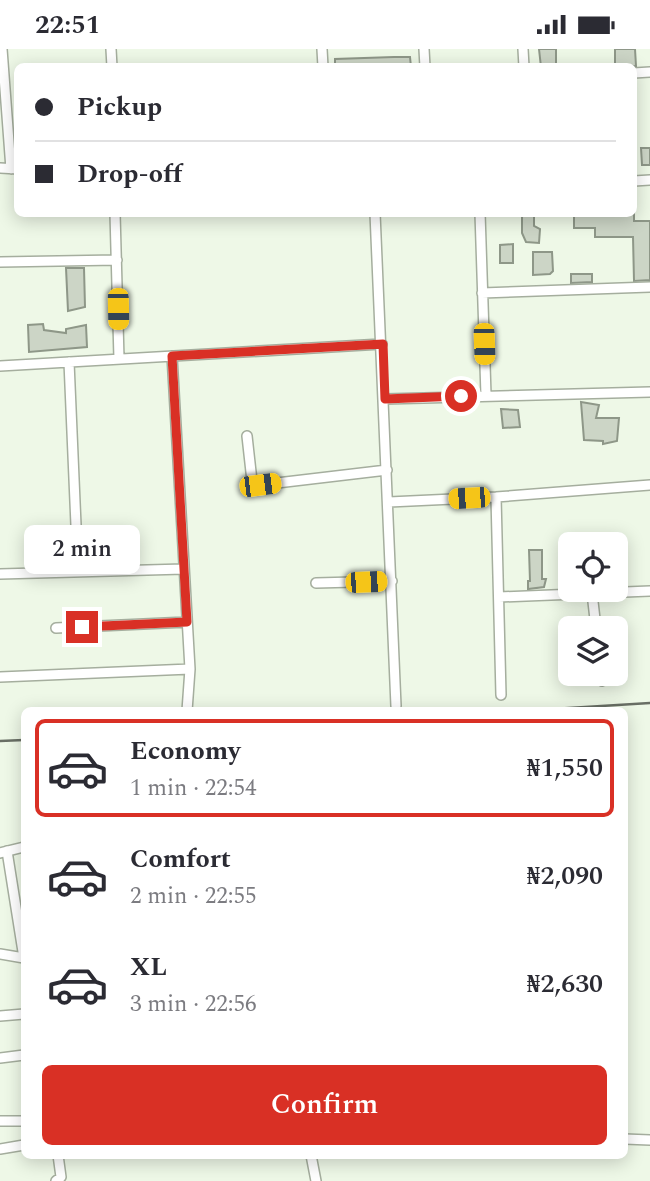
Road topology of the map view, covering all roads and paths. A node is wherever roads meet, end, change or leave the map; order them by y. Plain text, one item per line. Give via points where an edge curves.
1 (2, 49) edge
2 (0, 169) edge
3 (14, 169) edge
4 (116, 217) edge
5 (375, 217) edge
6 (480, 217) edge
7 (117, 260) junction
8 (0, 262) edge
9 (650, 287) edge
10 (482, 293) junction
11 (383, 344) junction
12 (172, 356) junction
13 (119, 359) junction
14 (69, 362) junction
15 (0, 366) edge
16 (650, 392) edge
17 (486, 395) junction
18 (385, 399) junction
19 (247, 436) dead end
20 (387, 470) junction
21 (650, 485) edge
22 (496, 497) junction
23 (388, 502) junction
24 (184, 569) junction
25 (78, 572) junction
26 (0, 574) edge
27 (392, 581) junction
28 (316, 583) dead end
29 (650, 591) edge
30 (628, 592) edge
31 (558, 594) edge
32 (499, 597) junction
33 (187, 622) junction
34 (56, 628) dead end
35 (190, 669) junction
36 (0, 677) edge
37 (501, 695) dead end
38 (396, 706) dead end
39 (187, 707) edge
40 (21, 848) edge
41 (3, 852) edge
42 (21, 943) edge
43 (0, 954) edge
44 (21, 958) edge
45 (21, 1014) edge
46 (0, 1016) edge
47 (21, 1055) edge
48 (0, 1058) edge
49 (0, 1121) edge
50 (21, 1121) edge
51 (628, 1139) edge
52 (650, 1140) edge
53 (21, 1146) edge
54 (0, 1149) edge
55 (59, 1159) edge
56 (312, 1159) edge
57 (56, 1181) edge
58 (316, 1181) edge

1 - 3 street
2 - 3 street
4 - 7 street
5 - 11 street
6 - 10 street
7 - 8 street
7 - 13 street
9 - 10 street
10 - 17 street
11 - 12 street
11 - 18 street
12 - 13 street
12 - 24 street
13 - 14 street
14 - 15 street
14 - 25 street
16 - 17 street
17 - 18 street
18 - 20 street
19 - 20 street via 252,481 260,485
20 - 23 street
21 - 22 street
22 - 23 street
22 - 32 street
23 - 27 street
24 - 25 street
24 - 33 street
25 - 26 street
27 - 28 street
27 - 38 street
29 - 30 street
31 - 32 street
32 - 37 street
33 - 34 street
33 - 35 street
35 - 36 street
35 - 39 street
40 - 41 street
41 - 42 street
43 - 44 street
45 - 46 street
47 - 48 street
49 - 50 street
51 - 52 street
53 - 54 street
55 - 57 street via 61,1177
56 - 58 street

